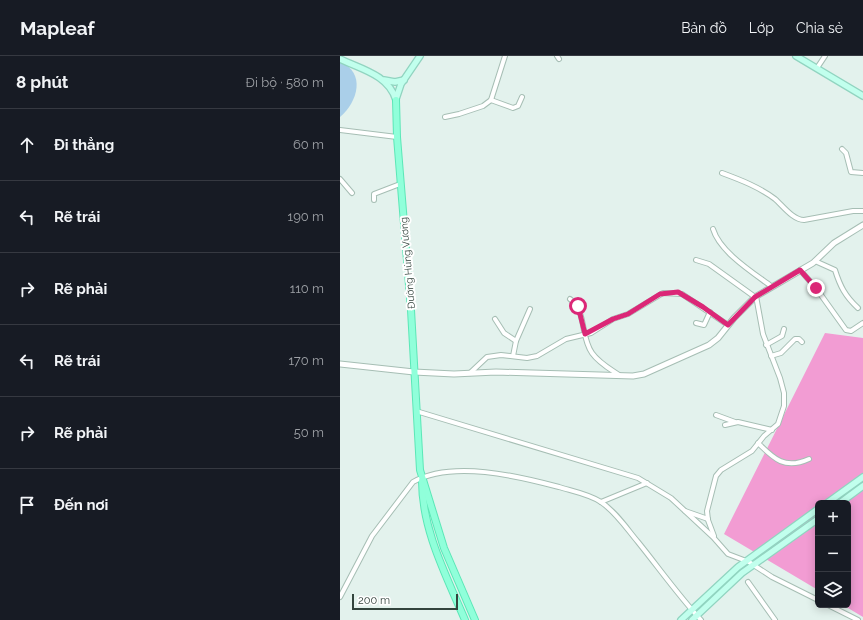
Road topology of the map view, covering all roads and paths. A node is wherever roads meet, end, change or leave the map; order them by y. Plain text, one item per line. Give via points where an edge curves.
1 (420, 56) edge
2 (505, 56) edge
3 (796, 56) edge
4 (825, 56) edge
5 (340, 59) edge
6 (817, 68) junction
7 (384, 80) junction
8 (404, 80) junction
9 (522, 96) dead end
10 (863, 96) edge
11 (396, 100) junction
12 (491, 100) junction
13 (446, 117) dead end
14 (340, 130) edge
15 (397, 137) junction
16 (842, 149) dead end
17 (722, 173) dead end
18 (863, 173) edge
19 (340, 179) edge
20 (400, 184) junction
21 (352, 193) dead end
22 (374, 200) dead end
23 (863, 211) edge
24 (863, 225) edge
25 (713, 229) dead end
26 (696, 260) dead end
27 (815, 261) junction
28 (800, 270) junction
29 (771, 286) junction
30 (756, 296) junction
31 (570, 299) dead end
32 (858, 308) dead end
33 (530, 309) dead end
34 (710, 312) junction
35 (495, 319) dead end
36 (863, 323) edge
37 (696, 324) dead end
38 (728, 325) junction
39 (784, 329) dead end
40 (585, 334) junction
41 (516, 341) junction
42 (802, 342) dead end
43 (766, 345) junction
44 (513, 356) junction
45 (770, 356) junction
46 (340, 364) edge
47 (414, 372) junction
48 (470, 373) junction
49 (621, 376) junction
50 (416, 412) junction
51 (716, 415) dead end
52 (735, 423) junction
53 (725, 425) dead end
54 (772, 430) junction
55 (758, 443) junction
56 (809, 459) dead end
57 (422, 477) junction
58 (863, 477) edge
59 (647, 483) junction
60 (863, 486) edge
61 (831, 500) edge
62 (844, 500) edge
63 (601, 502) junction
64 (683, 510) junction
65 (815, 511) edge
66 (708, 519) junction
67 (815, 521) edge
68 (715, 539) junction
69 (746, 561) junction
70 (754, 565) junction
71 (748, 582) dead end
72 (340, 597) edge
73 (815, 598) edge
74 (834, 608) edge
75 (691, 609) junction
76 (697, 618) edge
77 (465, 620) edge
78 (475, 620) edge
79 (681, 620) edge
80 (775, 620) edge
81 (858, 620) edge

1 - 8 main road, Đường Hùng Vương
2 - 12 street
3 - 6 main road
4 - 6 street
5 - 7 main road
6 - 10 main road
7 - 8 main road
7 - 11 main road via 392,89
8 - 11 main road, Đường Hùng Vương
9 - 12 street via 518,106 513,108
11 - 15 main road, Đường Hùng Vương
12 - 13 street via 483,106
14 - 15 street
15 - 20 main road, Đường Hùng Vương
16 - 18 street via 846,153 851,172
17 - 23 street via 756,187 798,220
19 - 21 street
20 - 22 street via 374,194
20 - 47 main road, Đường Hùng Vương
24 - 27 street via 834,243
25 - 29 street via 722,244 742,264
26 - 30 street via 709,264
27 - 28 street
27 - 32 street via 835,270 843,292
28 - 29 street
28 - 36 street via 816,288 844,329 851,331
29 - 30 street
30 - 38 street
30 - 43 street
31 - 40 street via 579,308
33 - 41 street
34 - 37 street via 703,325
34 - 38 street
34 - 40 street via 680,293 663,294
35 - 41 street via 504,333
38 - 49 street via 714,341 687,356 639,376
39 - 43 street via 782,336
40 - 44 street via 566,338 534,358
40 - 49 street via 592,353
41 - 44 street
42 - 45 street via 799,338 795,339 781,353
43 - 45 street
44 - 48 street via 501,354 487,357
45 - 54 street via 780,378 784,398 779,421
46 - 47 street
47 - 48 street
47 - 50 main road, Đường Hùng Vương
48 - 49 street
50 - 57 main road, Đường Hùng Vương
50 - 59 street via 633,476
51 - 52 street
52 - 53 street
52 - 54 street
54 - 55 street
55 - 56 street via 772,457 783,462 796,463
55 - 66 street via 752,451 721,470 716,476 707,511
57 - 63 street via 448,472 506,474 572,490
57 - 72 street via 414,482 372,536
57 - 77 main road, Đường Hùng Vương via 422,496 431,536
57 - 78 main road, Đường Hùng Vương via 444,548
58 - 61 main road
59 - 63 street
59 - 64 street via 668,496
60 - 62 main road
63 - 75 street via 628,530
64 - 66 street
64 - 68 street
65 - 69 main road
66 - 68 street
67 - 70 main road
68 - 69 street via 728,554
69 - 70 street
69 - 75 main road
70 - 73 street
70 - 76 main road via 726,587
71 - 80 street
74 - 81 street
75 - 76 street
75 - 79 main road

